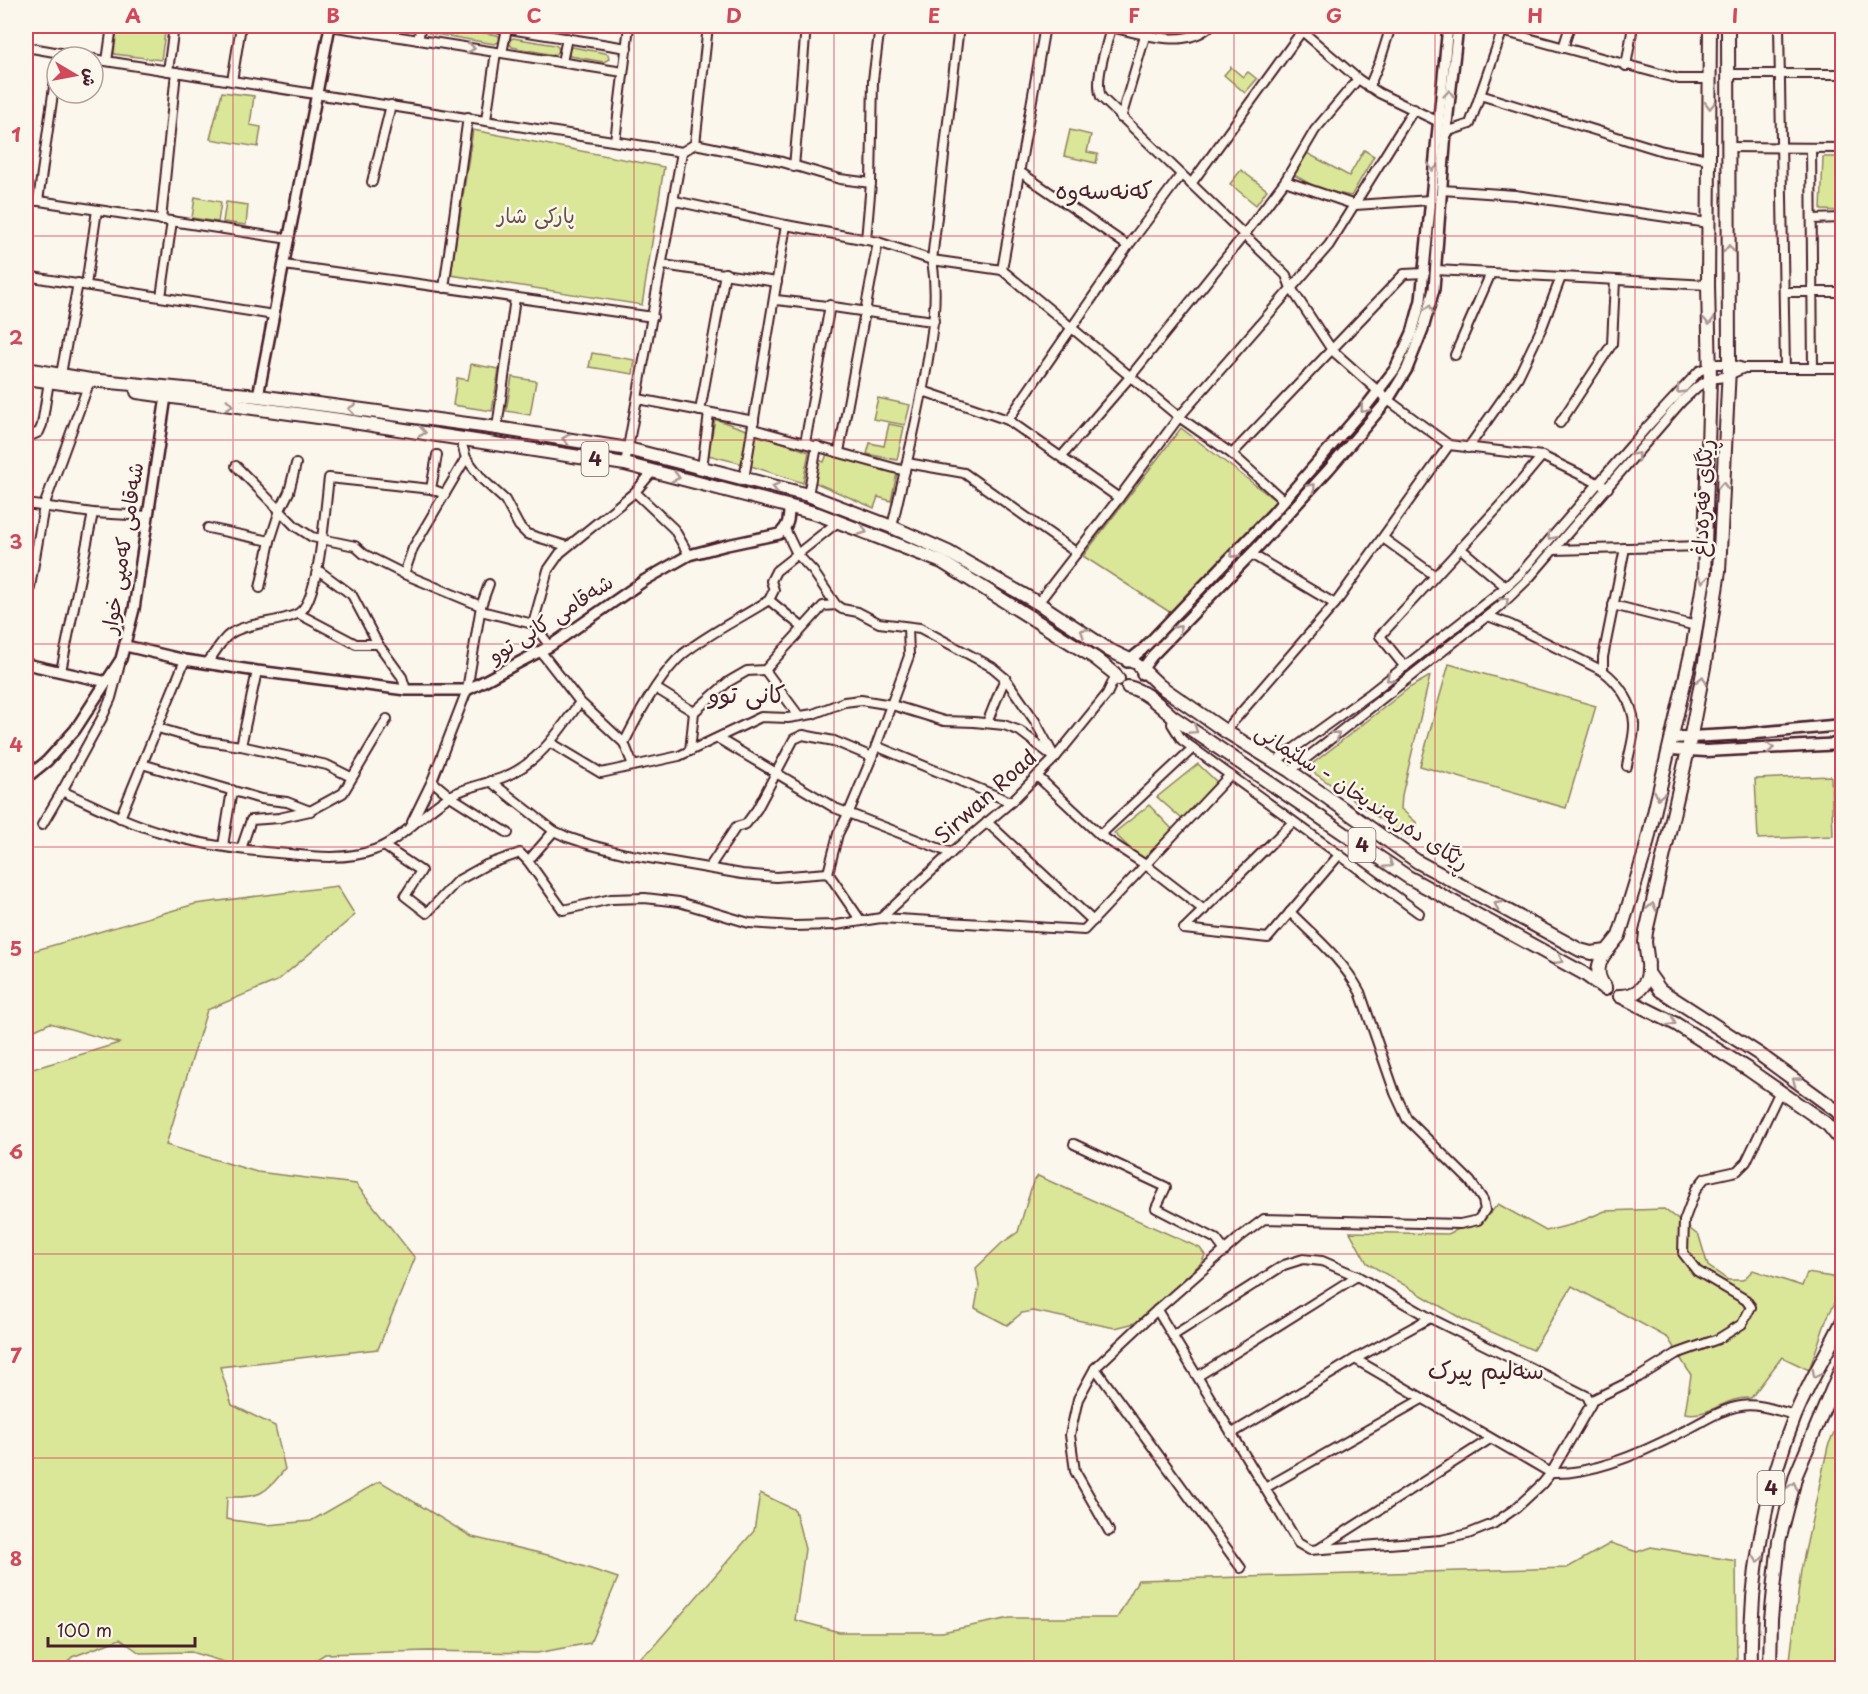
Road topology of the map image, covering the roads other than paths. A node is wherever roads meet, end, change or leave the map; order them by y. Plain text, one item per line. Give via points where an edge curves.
1 (112, 26) edge
2 (174, 26) edge
3 (241, 26) edge
4 (330, 26) edge
5 (421, 26) edge
6 (494, 26) edge
7 (630, 26) edge
8 (708, 26) edge
9 (785, 26) edge
10 (880, 26) edge
11 (959, 26) edge
12 (1045, 26) edge
13 (1109, 26) edge
14 (1210, 26) edge
15 (1391, 26) edge
16 (1448, 26) edge
17 (1458, 26) edge
18 (1570, 26) edge
19 (1633, 26) edge
20 (1710, 26) edge
21 (1728, 26) edge
22 (1779, 26) edge
23 (806, 27) edge
24 (507, 28) junction
25 (1302, 28) edge
26 (1503, 28) edge
27 (1147, 30) edge
28 (567, 38) junction
29 (418, 39) junction
30 (26, 47) edge
31 (627, 48) junction
32 (1563, 48) junction
33 (45, 52) edge
34 (499, 52) junction
35 (107, 61) joint
36 (562, 62) junction
37 (1626, 66) junction
38 (172, 71) junction
39 (624, 72) junction
40 (1728, 74) junction
41 (1842, 74) edge
42 (1780, 75) junction
43 (1358, 79) junction
44 (1710, 79) junction
45 (232, 81) junction
46 (1369, 87) junction
47 (317, 94) junction
48 (1480, 95) junction
49 (51, 105) edge
50 (391, 105) junction
51 (1414, 109) junction
52 (468, 117) junction
53 (1121, 118) junction
54 (486, 120) junction
55 (1437, 121) junction
56 (1446, 132) junction
57 (615, 141) junction
58 (695, 144) junction
59 (1728, 147) junction
60 (1781, 148) junction
61 (1811, 148) junction
62 (1842, 148) edge
63 (682, 152) junction
64 (1709, 159) junction
65 (794, 167) junction
66 (1020, 172) junction
67 (1181, 175) junction
68 (1285, 181) junction
69 (372, 182) dead end
70 (871, 183) junction
71 (1191, 184) junction
72 (1442, 190) junction
73 (26, 199) edge
74 (1431, 200) junction
75 (38, 201) junction
76 (675, 201) junction
77 (1355, 205) junction
78 (97, 210) junction
79 (1842, 218) edge
80 (1812, 219) junction
81 (161, 220) junction
82 (172, 221) junction
83 (1708, 223) junction
84 (786, 225) junction
85 (1244, 235) junction
86 (289, 239) junction
87 (866, 240) junction
88 (878, 242) junction
89 (1128, 246) junction
90 (932, 260) junction
91 (284, 264) junction
92 (663, 266) junction
93 (1002, 270) junction
94 (1436, 270) junction
95 (724, 273) junction
96 (1425, 273) junction
97 (1491, 273) junction
98 (26, 276) edge
99 (1561, 277) junction
100 (1615, 280) junction
101 (777, 282) junction
102 (82, 284) junction
103 (1708, 285) junction
104 (444, 288) junction
105 (1291, 288) junction
106 (1784, 292) junction
107 (1812, 292) junction
108 (1842, 292) edge
109 (161, 297) junction
110 (515, 298) junction
111 (775, 300) junction
112 (831, 305) junction
113 (865, 313) junction
114 (274, 315) junction
115 (653, 317) junction
116 (934, 321) junction
117 (1071, 326) junction
118 (1332, 350) junction
119 (1455, 355) dead end
120 (1710, 365) junction
121 (1785, 368) junction
122 (1813, 368) junction
123 (1842, 368) edge
124 (26, 369) edge
125 (1729, 370) junction
126 (61, 374) junction
127 (1130, 377) junction
128 (26, 378) edge
129 (1710, 379) junction
130 (49, 381) junction
131 (88, 386) junction
132 (167, 391) junction
133 (923, 391) junction
134 (1378, 391) junction
135 (258, 396) junction
136 (638, 399) junction
137 (1388, 400) junction
138 (700, 411) junction
139 (710, 413) junction
140 (1179, 417) junction
141 (1008, 420) junction
142 (1560, 423) dead end
143 (753, 425) junction
144 (497, 428) junction
145 (26, 438) edge
146 (460, 438) junction
147 (805, 443) junction
148 (817, 446) junction
149 (1449, 446) junction
150 (1468, 448) junction
151 (628, 449) junction
152 (839, 452) junction
153 (1232, 454) junction
154 (437, 455) dead end
155 (1542, 456) junction
156 (466, 458) junction
157 (1061, 458) junction
158 (296, 464) dead end
159 (625, 464) junction
160 (236, 466) dead end
161 (906, 467) junction
162 (702, 468) junction
163 (653, 471) junction
164 (744, 479) junction
165 (1598, 483) junction
166 (1608, 488) junction
167 (430, 489) junction
168 (635, 492) junction
169 (445, 495) junction
170 (808, 495) junction
171 (1119, 498) junction
172 (1284, 501) junction
173 (26, 504) edge
174 (44, 506) junction
175 (789, 506) junction
176 (280, 510) junction
177 (93, 513) junction
178 (148, 516) junction
179 (838, 521) junction
180 (892, 527) junction
181 (208, 528) dead end
182 (786, 529) junction
183 (1383, 538) junction
184 (321, 540) junction
185 (270, 541) junction
186 (567, 546) junction
187 (1704, 546) junction
188 (1460, 548) junction
189 (1625, 548) junction
190 (1553, 550) junction
191 (1077, 553) junction
192 (797, 554) junction
193 (1251, 554) junction
194 (689, 555) junction
195 (318, 570) junction
196 (404, 574) junction
197 (1434, 575) junction
198 (489, 584) dead end
199 (1506, 587) junction
200 (260, 588) dead end
201 (769, 600) junction
202 (1038, 603) junction
203 (1335, 604) junction
204 (836, 605) junction
205 (1613, 605) junction
206 (481, 609) junction
207 (26, 610) edge
208 (299, 614) junction
209 (1488, 616) junction
210 (533, 624) junction
211 (1696, 626) junction
212 (802, 627) junction
213 (908, 627) junction
214 (378, 644) junction
215 (126, 646) junction
216 (545, 649) junction
217 (121, 659) junction
218 (185, 660) junction
219 (207, 663) junction
220 (26, 664) edge
221 (1405, 667) junction
222 (765, 670) junction
223 (61, 671) junction
224 (257, 671) junction
225 (1603, 671) junction
226 (1129, 672) junction
227 (1005, 678) junction
228 (107, 682) junction
229 (657, 689) junction
230 (406, 690) junction
231 (466, 690) junction
232 (1107, 694) junction
233 (580, 702) junction
234 (892, 705) junction
235 (694, 712) junction
236 (799, 716) junction
237 (1173, 717) junction
238 (387, 719) dead end
239 (987, 723) junction
240 (1842, 725) edge
241 (158, 728) junction
242 (1225, 731) junction
243 (1746, 734) junction
244 (1690, 737) junction
245 (719, 739) junction
246 (550, 743) junction
247 (624, 743) junction
248 (1671, 743) junction
249 (1842, 744) edge
250 (241, 746) junction
251 (876, 746) junction
252 (1193, 748) junction
253 (1688, 750) junction
254 (1747, 750) junction
255 (690, 752) junction
256 (872, 757) junction
257 (1055, 758) junction
258 (1275, 762) junction
259 (142, 764) junction
260 (633, 765) junction
261 (1627, 766) dead end
262 (1290, 771) junction
263 (775, 774) junction
264 (1230, 775) junction
265 (1037, 776) junction
266 (351, 777) junction
267 (26, 778) edge
268 (432, 781) junction
269 (490, 781) junction
270 (232, 790) junction
271 (62, 791) junction
272 (450, 796) junction
273 (1011, 802) junction
274 (310, 811) junction
275 (849, 812) junction
276 (120, 818) junction
277 (987, 822) junction
278 (1293, 822) junction
279 (42, 825) dead end
280 (411, 825) junction
281 (554, 831) junction
282 (508, 833) dead end
283 (1100, 835) junction
284 (223, 846) junction
285 (384, 846) junction
286 (241, 849) junction
287 (951, 853) junction
288 (1339, 855) junction
289 (528, 861) junction
290 (1146, 866) junction
291 (709, 868) junction
292 (828, 873) junction
293 (1203, 910) junction
294 (1290, 912) junction
295 (1419, 913) dead end
296 (881, 918) junction
297 (861, 921) junction
298 (1093, 921) junction
299 (1607, 951) junction
300 (1648, 968) junction
301 (1605, 988) junction
302 (1620, 996) junction
303 (1759, 1054) junction
304 (1749, 1070) junction
305 (1780, 1091) junction
306 (1842, 1117) edge
307 (1842, 1142) edge
308 (1074, 1144) dead end
309 (1225, 1251) junction
310 (1357, 1276) junction
311 (1157, 1310) junction
312 (1430, 1318) junction
313 (1842, 1322) edge
314 (1174, 1335) junction
315 (1354, 1359) junction
316 (1842, 1366) edge
317 (1095, 1368) junction
318 (1198, 1376) junction
319 (1422, 1400) junction
320 (1590, 1401) junction
321 (1796, 1415) junction
322 (1231, 1434) junction
323 (1490, 1439) junction
324 (1551, 1473) junction
325 (1265, 1488) junction
326 (1109, 1531) dead end
327 (1319, 1549) junction
328 (1240, 1568) dead end
329 (1751, 1668) edge
330 (1770, 1668) edge

1 - 35 street
2 - 38 street
3 - 45 street
4 - 29 street
4 - 47 street
5 - 29 street
6 - 24 street
7 - 31 street
8 - 58 street
9 - 23 street
10 - 70 street via 873,80
11 - 90 street
12 - 66 street
13 - 27 street
13 - 53 street via 1099,91
14 - 27 street via 1194,36 1178,39
15 - 46 street
16 - 55 street
56 -> 17 street
18 - 32 street
19 - 37 street
20 - 44 main road, ڕێگای قەرەداغ
21 - 40 main road, ڕێگای قەرەداغ
22 - 42 street
23 - 65 street
24 - 28 street
24 - 34 street
25 - 43 street
25 - 71 street
26 - 32 street
26 - 48 street
27 - 53 street
28 - 31 street
28 - 36 street
29 -> 34 street
30 - 33 street
31 - 39 street
32 - 37 street
34 - 36 street
34 - 54 street
35 - 38 street
36 - 39 street
37 - 44 street via 1679,79
38 - 45 street
38 - 81 street
39 - 57 street
40 - 42 street
40 - 59 main road, ڕێگای قەرەداغ
41 - 42 street
42 - 60 street
43 - 46 street
43 - 68 street via 1315,130
44 -> 64 main road, ڕێگای قەرەداغ
45 - 47 street
46 - 51 street
47 - 50 street
47 - 86 street
48 - 56 street via 1470,124
48 - 64 street via 1663,151
49 - 75 street
50 - 52 street
50 - 69 street
51 - 55 street
51 - 77 street
52 - 54 street
52 - 104 street
53 - 67 street
54 - 57 street
55 -> 74 street
56 - 72 street
57 - 63 street
58 - 63 street
58 - 65 street
59 - 60 street
125 -> 59 main road, ڕێگای قەرەداغ
60 - 61 street
60 - 106 street
61 - 62 street
61 - 80 street
63 - 76 street
64 - 83 main road, ڕێگای قەرەداغ
65 - 70 street
66 - 89 street
66 - 93 street
67 - 71 street
67 - 89 street
68 - 77 street
68 - 85 street
70 - 87 street
71 - 85 street
72 - 83 street via 1515,195
72 - 94 street
73 - 75 street
74 - 77 street
74 - 96 street
75 - 78 street
76 - 84 street
76 - 92 street
77 - 105 street via 1329,245
78 - 81 street
78 - 102 street
79 - 80 street
80 - 107 street
81 - 82 street
82 - 86 street
82 - 109 street
83 - 103 main road, ڕێگای قەرەداغ
84 - 87 street
84 - 101 street
85 - 105 street via 1286,275
85 - 127 street
86 - 91 street
87 - 88 street
88 - 90 street
88 - 113 street
89 - 117 street
90 - 93 street
90 - 116 street
91 - 104 street
91 - 114 street
92 - 95 street
92 - 115 street
93 - 117 street
94 - 97 street
137 -> 94 street via 1407,369 1423,329
95 - 101 street
95 - 138 street
96 - 118 street via 1404,274
96 - 134 street via 1412,333 1395,369
97 - 99 street
97 - 119 street
98 - 102 street
99 - 100 street
99 - 150 street via 1518,377
100 - 103 street
100 - 142 street via 1612,344
101 - 111 street
102 - 109 street
102 - 126 street
103 -> 120 main road, ڕێگای قەرەداغ
104 - 110 street
105 - 118 street
105 - 140 street
106 - 107 street
106 - 121 street
107 - 108 street
107 - 122 street
109 - 114 street
110 - 115 street
110 - 144 street
111 - 112 street
111 - 143 street
112 - 113 street
112 - 147 street
113 - 116 street
113 - 152 street
114 - 135 street
115 - 136 street
116 - 133 street
117 - 127 street
117 - 141 street
118 - 134 street
118 - 153 street
120 - 125 street
120 - 129 main road, ڕێگای قەرەداغ
120 -> 165 street via 1676,395
121 - 122 street
121 - 125 street
122 - 123 street
124 - 126 main road, 4
125 - 129 street
244 -> 125 main road, ڕێگای قەرەداغ via 1719,571
126 - 132 main road, 4
127 - 140 street
127 - 157 street
128 - 130 main road, 4
166 -> 129 street via 1682,401
129 - 187 main road, ڕێگای قەرەداغ
130 - 131 main road, 4
130 - 145 street via 42,425 39,432
131 - 132 main road, 4
131 - 174 street
132 - 135 main road, 4
132 -> 146 main road, 4
132 - 178 street, شەقامی کەمپی خوار
133 - 141 street
133 - 161 street
134 - 137 street
134 -> 172 street
144 -> 135 main road, 4
136 - 138 street
136 - 151 street
137 - 149 street
193 -> 137 street
138 - 139 street
139 - 143 street
139 - 162 street
140 - 153 street
140 - 171 street
141 - 157 street
143 - 147 street
143 - 164 street
151 -> 144 main road, 4
146 - 156 street
146 - 159 main road, 4
147 - 148 street
148 - 152 street
148 - 170 street
149 - 150 street
149 - 183 street
150 - 155 street
151 - 159 street
151 - 162 main road, 4
152 - 161 street
153 - 172 street
154 - 167 street
155 - 165 street
155 - 188 street
156 - 169 street
156 - 186 street via 505,500 527,534
157 - 171 street
158 - 176 street via 290,492
159 - 163 main road, 4
160 - 176 street
161 - 180 street
161 - 191 street via 964,473
162 - 164 main road, 4
163 - 168 street
163 -> 175 main road, 4
170 -> 164 main road, 4
165 - 166 street
165 -> 199 street
166 - 190 street
167 - 169 street
167 - 184 street via 329,478
168 - 186 street
168 - 194 street via 674,529
169 - 196 street via 413,548
170 - 180 main road, 4
171 - 191 street
172 -> 226 street via 1142,650
173 - 174 street
174 - 177 street
174 - 207 street
175 - 179 main road, 4
175 - 182 street
176 - 184 street via 295,526
176 - 185 street
177 - 178 street
177 - 223 street
178 - 215 street, شەقامی کەمپی خوار
179 - 192 street
179 -> 226 main road, 4 via 942,562 1095,658
180 - 202 main road, 4 via 948,552
181 - 185 street
182 - 192 street
182 - 194 street, شەقامی کانی توو via 779,534
183 - 197 street
183 - 203 street
184 - 195 street
184 - 196 street via 355,546
185 - 200 street
186 - 210 street via 548,570
187 - 189 street
187 -> 211 main road, ڕێگای قەرەداغ via 1704,578
188 - 197 street
188 - 199 street
189 - 190 street
189 - 205 street
209 -> 190 street
191 - 202 street
192 - 201 street via 776,571
192 - 204 street
193 - 203 street
226 -> 193 street via 1152,656
194 - 216 street, شەقامی کانی توو via 645,580
195 - 208 street via 308,604
195 - 214 street via 352,595
196 - 206 street
197 - 221 street via 1380,636
198 - 206 street
199 - 221 street
201 - 212 street
201 - 229 street via 681,656
226 -> 202 main road, 4 via 1109,650
203 - 242 street
204 - 212 street via 823,606
204 - 213 street via 879,623
205 - 211 street
205 - 225 street
206 - 210 street
206 - 231 street
208 - 214 street via 356,644
208 - 219 street via 229,634
209 - 225 street
262 -> 209 street
210 - 216 street
211 - 248 main road, ڕێگای قەرەداغ
212 - 222 street
213 - 227 street via 920,628
213 - 234 street via 909,656
214 - 230 street via 402,677
215 - 217 street, شەقامی کەمپی خوار
215 - 218 street, شەقامی کانی توو
216 - 231 street, شەقامی کانی توو
216 - 233 street
217 - 228 street, شەقامی کەمپی خوار
217 - 271 street via 111,698
218 - 219 street, شەقامی کانی توو
218 - 241 street
219 - 224 street, شەقامی کانی توو
220 - 223 street
221 -> 258 street
222 - 235 street via 747,670
222 - 236 street
223 - 228 street
224 - 230 street, شەقامی کانی توو
224 - 250 street
225 - 261 street via 1628,701 1634,724
226 - 232 street, Sirwan Road
226 - 232 street
226 - 237 main road, ڕێگای دەربەندیخان - سلێمانی / 4 via 1136,689
226 - 242 main road, ڕێگای دەربەندیخان - سلێمانی / 4 via 1160,686
227 - 239 street
227 - 257 street
228 - 267 street, شەقامی کەمپی خوار via 61,747
229 - 235 street
229 - 247 street
230 - 231 street, شەقامی کانی توو
231 - 268 street
232 - 257 street, Sirwan Road
233 - 246 street
233 - 247 street
234 - 236 street via 861,700 844,702
234 - 239 street via 944,722
234 - 251 street
235 - 255 street
236 - 245 street via 761,717
237 - 252 street via 1174,730
237 -> 301 main road, ڕێگای دەربەندیخان - سلێمانی / 4 via 1408,877
238 - 266 street
239 - 257 street via 1020,731
240 - 243 main road
241 - 250 street via 199,740
241 - 259 street
242 - 258 main road, ڕێگای دەربەندیخان - سلێمانی / 4
243 - 244 main road
243 - 254 main road
244 - 248 main road
244 - 253 main road, ڕێگای قەرەداغ
245 - 255 street
245 - 263 street
246 - 260 street via 601,773
246 - 269 street via 529,763
247 - 260 street
248 - 253 main road
248 -> 299 main road, ڕێگای قەرەداغ via 1638,880 1619,936
254 -> 249 main road
250 - 266 street via 327,765
251 - 256 street
251 - 273 street
252 - 264 street
252 - 283 street
253 - 254 main road
300 -> 253 main road, ڕێگای قەرەداغ via 1646,932
255 - 260 street
256 - 263 street via 834,741 802,735 794,739
256 - 275 street
257 - 265 street, Sirwan Road
258 - 262 main road, ڕێگای دەربەندیخان - سلێمانی / 4
259 - 270 street
259 - 276 street
299 -> 262 main road, ڕێگای دەربەندیخان - سلێمانی / 4 via 1580,950 1418,862
263 - 275 street
263 - 291 street via 757,809 746,824 736,827
264 - 278 street
264 - 290 street
265 - 273 street, Sirwan Road
265 - 283 street
266 - 274 street via 343,793
268 - 272 street
268 - 280 street
269 - 272 street
269 - 281 street
270 - 274 street
270 - 284 street
271 - 276 street
271 - 279 street
272 - 280 street
272 - 282 street
273 - 277 street, Sirwan Road
274 - 286 street via 251,820
275 - 287 street
275 - 292 street via 838,834
276 - 284 street via 163,833
277 - 287 street, Sirwan Road
277 - 298 street
278 - 288 street
278 - 293 street
280 - 285 street
281 - 289 street
281 - 291 street via 626,854
283 - 290 street
284 - 286 street
285 - 286 street via 344,857
285 - 289 street via 421,871 405,896 427,914 457,881 486,865 520,853
287 - 296 street, Sirwan Road
288 - 294 street
288 - 295 street
289 - 297 street via 563,910 611,899 645,898 679,902 749,923 794,926
290 - 293 street
290 - 298 street
291 - 292 street via 776,877
292 - 297 street
293 - 294 street via 1184,929 1268,938
294 - 309 street via 1353,979 1407,1119 1470,1180 1485,1210 1478,1220 1460,1224 1264,1219
296 - 297 street
296 - 298 street via 1084,930
299 - 301 main road, ڕێگای قەرەداغ via 1599,965 1600,982
300 - 302 main road via 1646,980 1636,993
300 - 303 main road via 1660,990
301 - 302 main road, ڕێگای دەربەندیخان - سلێمانی
302 -> 304 main road via 1676,1024
303 - 304 main road
306 -> 303 main road
304 - 305 main road
305 - 307 main road via 1828,1125
305 - 320 street via 1746,1162 1737,1171 1705,1178 1696,1189 1683,1221 1683,1253 1697,1271 1746,1300 1751,1307 1742,1324 1718,1339 1676,1354
308 - 309 street via 1166,1187 1156,1208 1216,1239
309 - 311 street
310 - 312 street
310 - 314 street via 1316,1259 1290,1262
310 - 318 street
311 - 314 street
311 - 317 street
312 - 315 street
312 - 320 street via 1587,1396
313 -> 321 main road, 4
314 - 318 street
315 - 319 street
315 - 322 street
330 -> 316 main road, 4 via 1779,1541 1796,1476
317 - 326 street via 1078,1399 1070,1436 1075,1471
317 - 328 street
318 - 322 street
319 - 323 street
319 - 325 street
320 - 324 street
321 - 324 street via 1758,1406 1727,1409 1626,1457 1564,1474
321 -> 329 main road, 4 via 1774,1477 1761,1542 1750,1632
322 - 325 street
323 - 324 street
323 - 327 street
324 - 327 street via 1505,1516 1468,1534 1441,1540
325 - 327 street via 1298,1543 1305,1549

